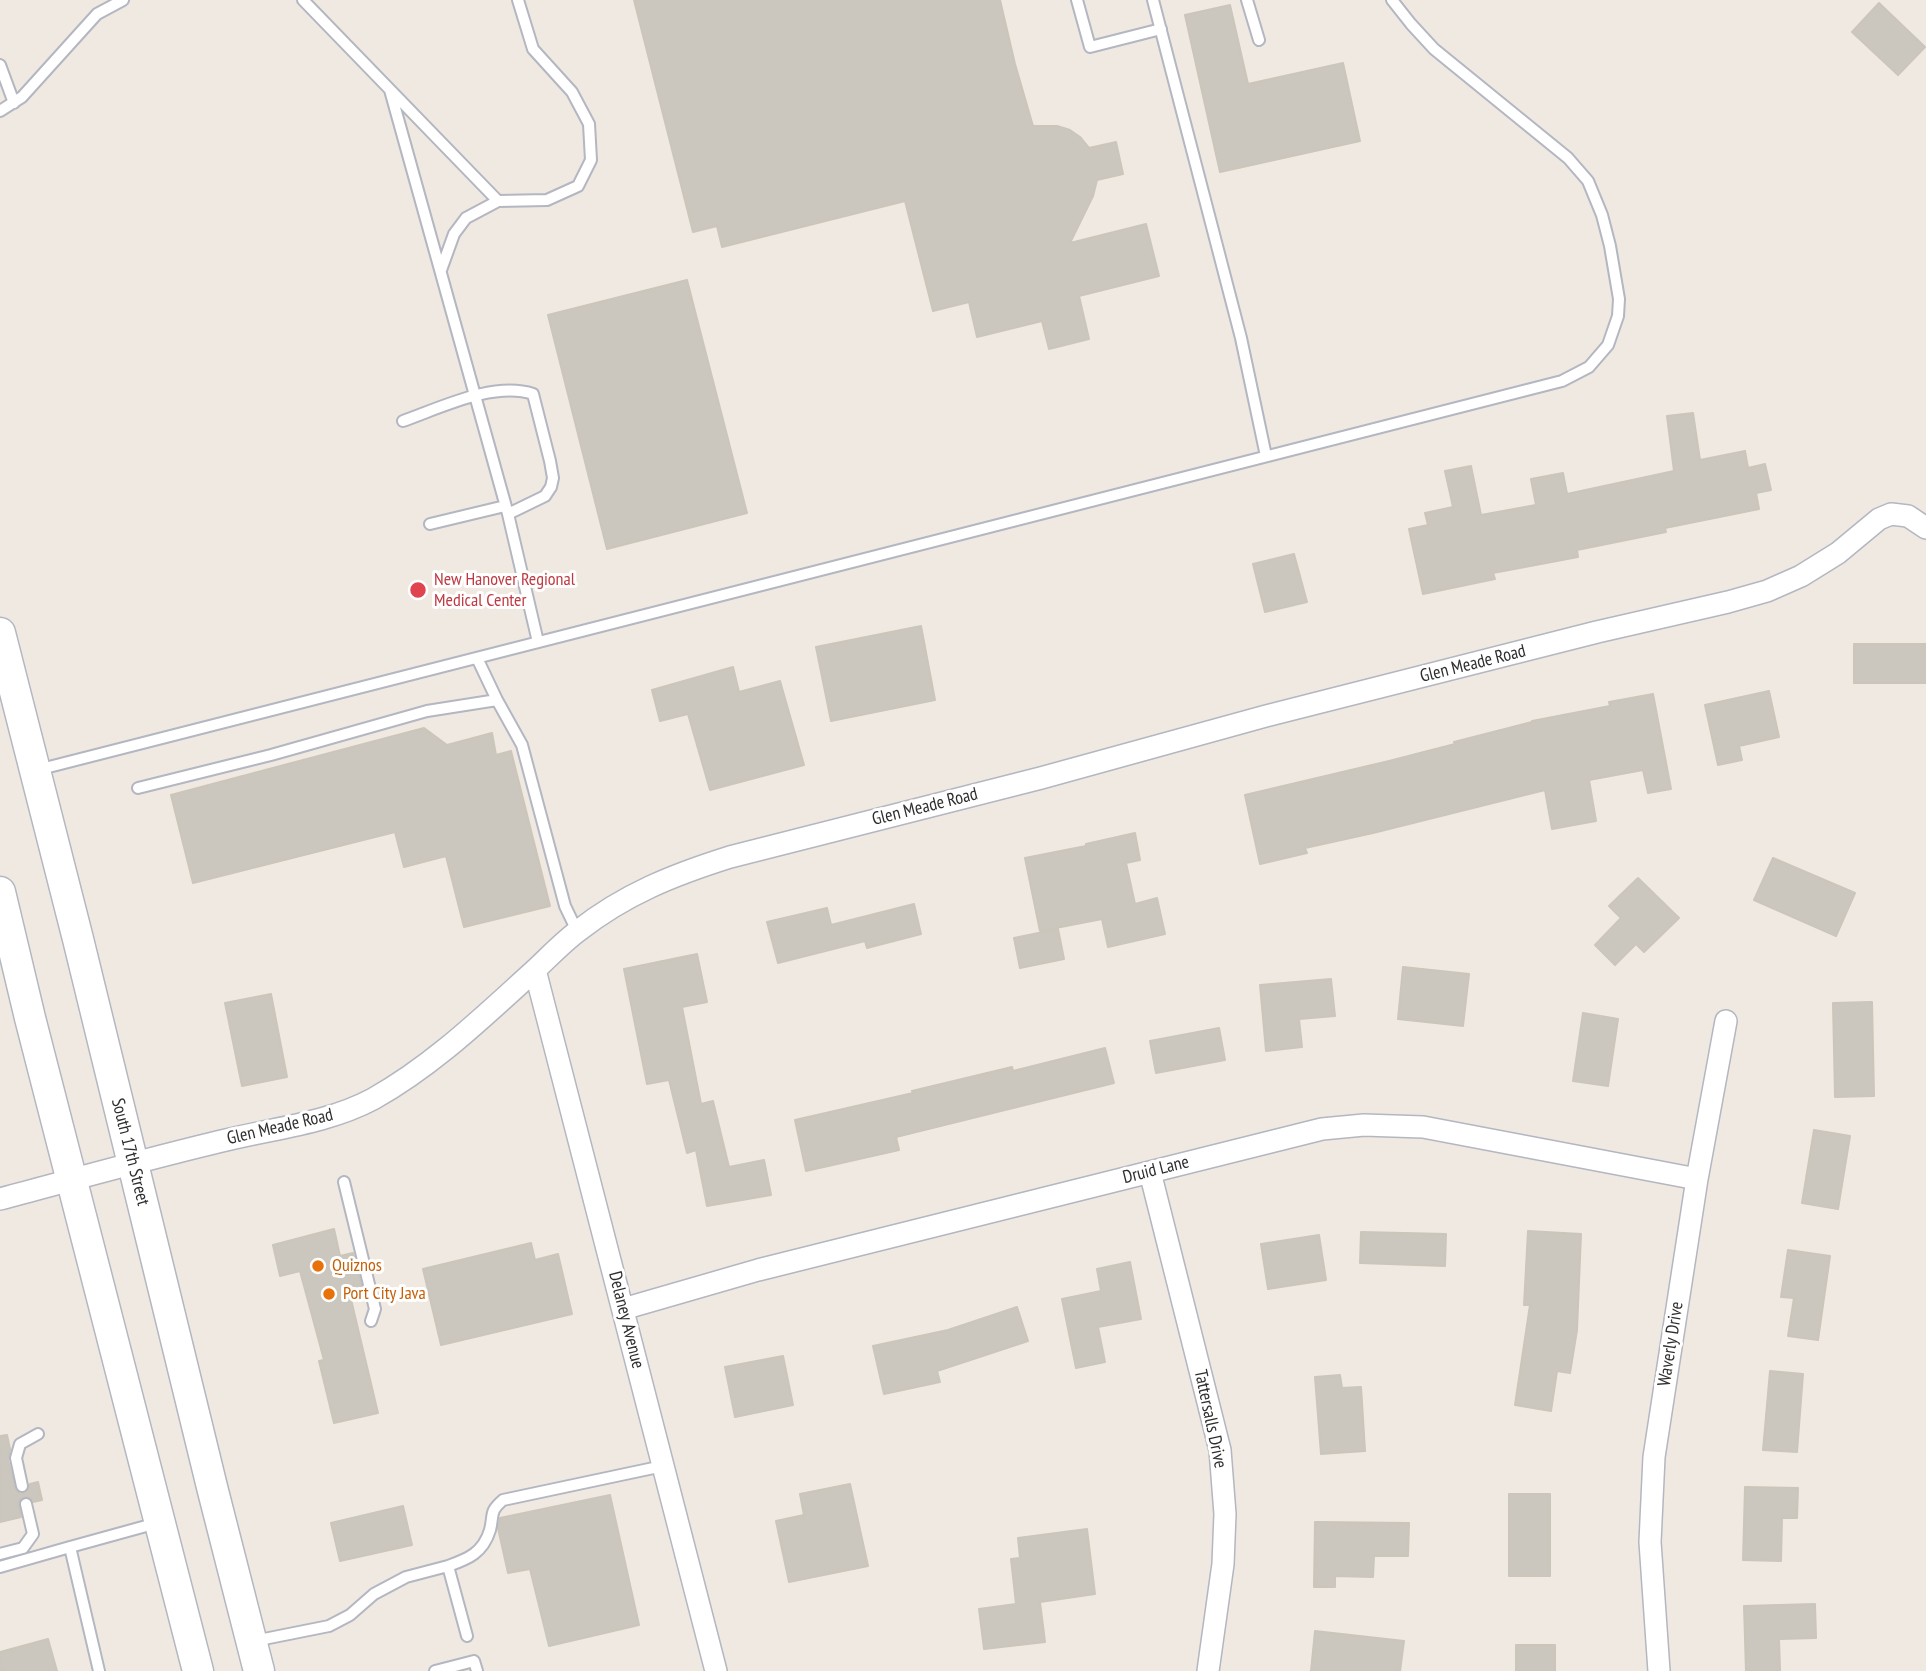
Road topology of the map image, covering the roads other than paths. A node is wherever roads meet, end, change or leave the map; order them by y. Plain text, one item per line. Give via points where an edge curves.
1 (123, 0) edge
2 (303, 0) edge
3 (518, 0) edge
4 (1077, 0) edge
5 (1153, 0) edge
6 (1247, 0) edge
7 (1392, 0) edge
8 (1161, 29) junction
9 (1259, 40) dead end
10 (0, 65) edge
11 (390, 90) junction
12 (14, 103) junction
13 (0, 111) edge
14 (498, 201) junction
15 (441, 270) junction
16 (475, 396) junction
17 (403, 421) dead end
18 (1266, 456) junction
19 (506, 510) junction
20 (430, 524) dead end
21 (1926, 528) edge
22 (0, 633) edge
23 (538, 642) junction
24 (477, 658) junction
25 (497, 700) junction
26 (35, 770) junction
27 (138, 788) dead end
28 (0, 892) edge
29 (577, 931) junction
30 (535, 970) junction
31 (1726, 1021) dead end
32 (132, 1164) junction
33 (1150, 1172) junction
34 (1697, 1179) junction
35 (72, 1180) junction
36 (344, 1182) dead end
37 (0, 1199) edge
38 (623, 1308) junction
39 (371, 1321) dead end
40 (38, 1434) dead end
41 (663, 1466) junction
42 (22, 1486) dead end
43 (26, 1504) dead end
44 (160, 1522) junction
45 (70, 1547) junction
46 (0, 1554) edge
47 (448, 1566) junction
48 (0, 1567) edge
49 (467, 1636) dead end
50 (251, 1642) junction
51 (99, 1671) edge
52 (198, 1671) edge
53 (259, 1671) edge
54 (435, 1671) edge
55 (477, 1671) edge
56 (716, 1671) edge
57 (1208, 1671) edge
58 (1660, 1671) edge

1 - 12 lane via 97,14
2 - 11 lane
3 - 14 lane via 533,49 572,92 589,124 592,160 578,186 548,200
4 - 8 lane via 1090,47
5 - 8 lane
6 - 9 lane
7 - 18 lane via 1434,49 1568,158 1588,181 1610,246 1618,316 1608,345 1589,367 1562,381
8 - 18 lane via 1241,338
10 - 12 lane
11 - 14 lane
11 - 15 lane
12 - 13 lane
14 - 15 lane via 466,218 454,234
15 - 16 lane
16 - 17 lane
16 - 19 lane
16 - 19 lane via 524,391 533,394 537,405 551,487 544,496
18 - 23 lane
19 - 20 lane
19 - 23 lane
21 - 29 street, Glen Meade Road via 1899,514 1879,519 1838,553 1767,591 730,857 656,882
22 - 26 main road, South 17th Street
23 - 24 lane
24 - 25 lane
24 - 26 lane
25 - 27 lane via 427,711
25 - 29 lane via 522,746 565,906
26 - 32 main road, South 17th Street
28 - 35 main road
29 - 30 street, Glen Meade Road
30 - 32 street, Glen Meade Road via 446,1049 372,1100 327,1118
30 - 38 street, Delaney Avenue
31 - 34 street, Waverly Drive
32 - 35 street, Glen Meade Road
32 - 50 main road, South 17th Street
33 - 34 street, Druid Lane via 1322,1129 1364,1125 1436,1129
33 - 38 street, Druid Lane
33 - 57 street, Tattersalls Drive via 1220,1450 1223,1564
34 - 58 street, Waverly Drive via 1654,1457 1650,1542
35 - 37 street, Glen Meade Road
35 - 44 main road
36 - 39 lane via 375,1309
38 - 41 street, Delaney Avenue
40 - 42 lane via 20,1444 16,1458
41 - 47 lane via 503,1500 493,1508 483,1546 470,1558
41 - 56 street, Delaney Avenue
43 - 46 lane via 33,1534 23,1548
44 - 45 lane
44 - 52 main road
45 - 48 lane
45 - 51 lane
47 - 49 lane
47 - 50 lane via 406,1577 329,1626
50 - 53 main road, South 17th Street
54 - 55 lane via 474,1661

